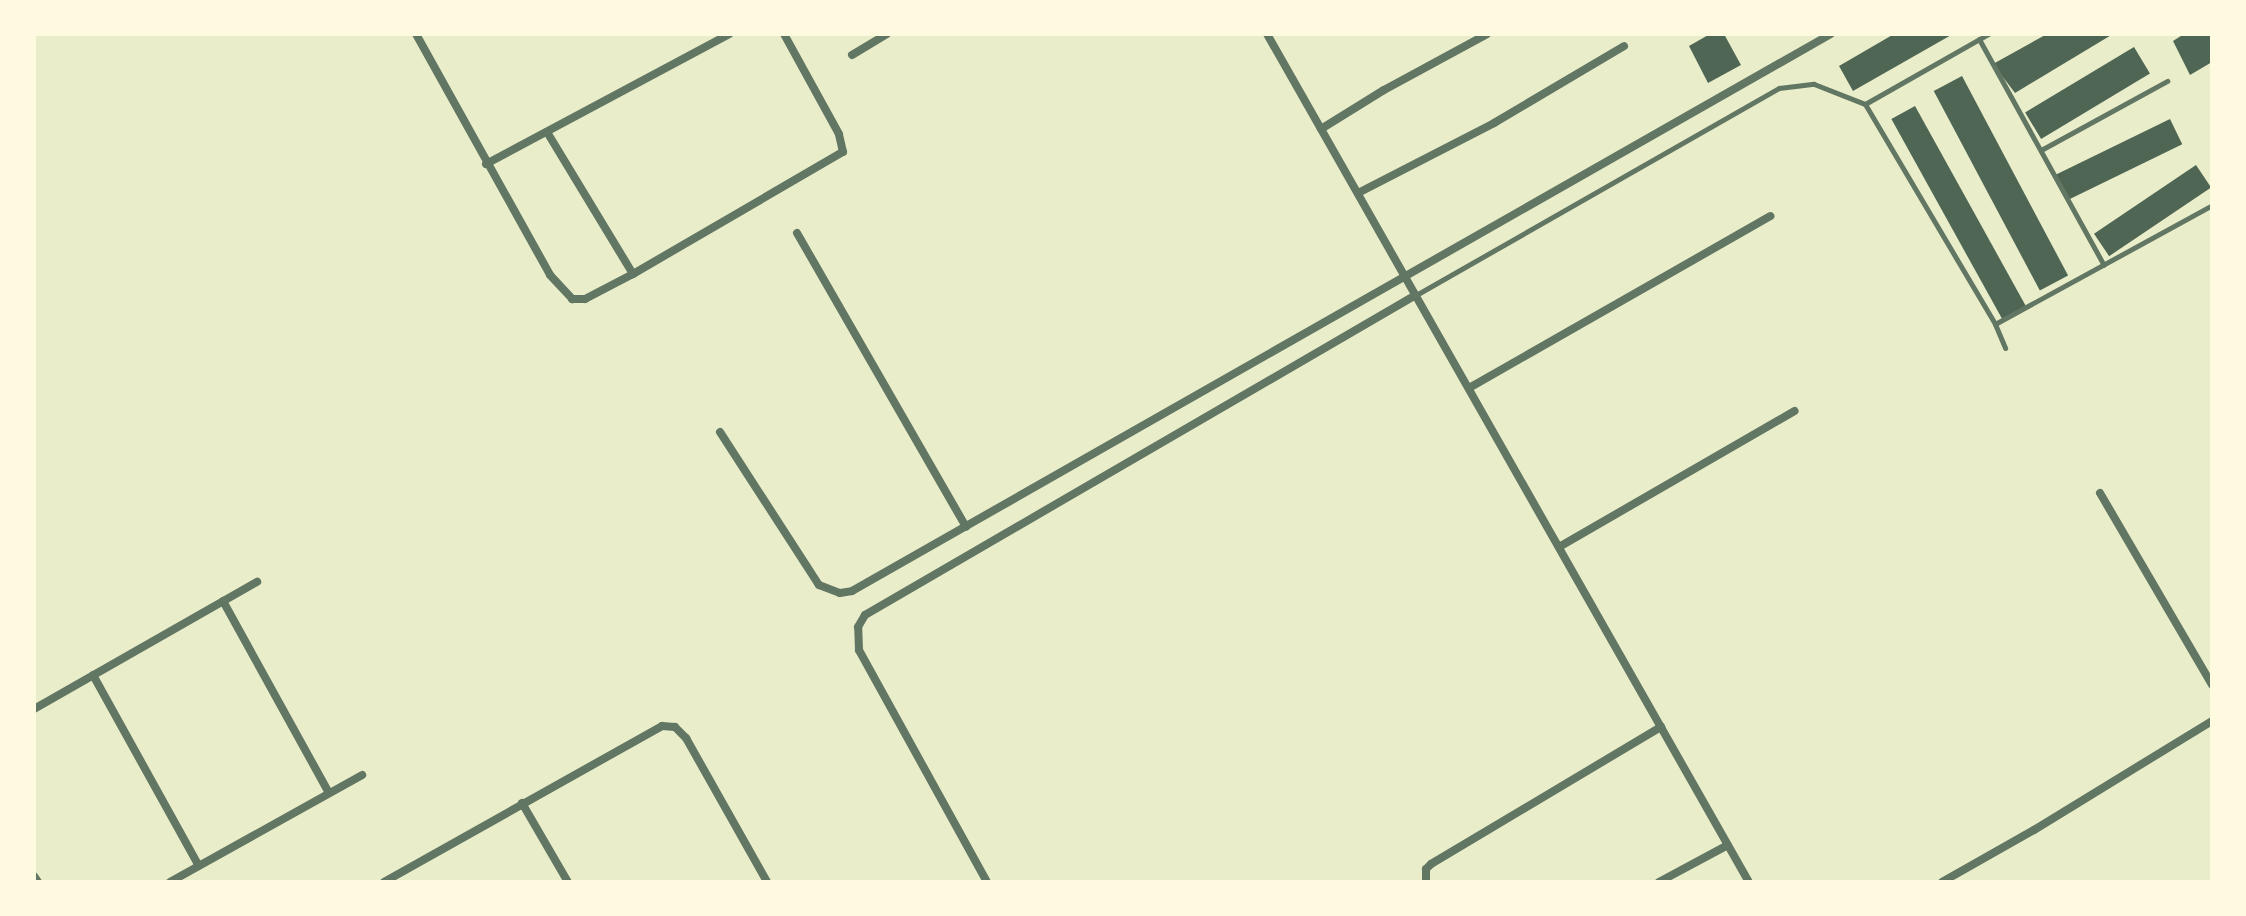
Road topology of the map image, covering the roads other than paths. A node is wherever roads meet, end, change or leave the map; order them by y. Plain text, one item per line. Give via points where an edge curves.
1 (416, 34) edge
2 (729, 34) edge
3 (784, 34) edge
4 (887, 34) edge
5 (1267, 34) edge
6 (1487, 34) edge
7 (1831, 34) edge
8 (1988, 34) edge
9 (717, 36) edge
10 (1979, 39) junction
11 (1624, 46) dead end
12 (852, 55) dead end
13 (2167, 81) dead end
14 (1865, 104) junction
15 (1321, 129) junction
16 (547, 132) junction
17 (2041, 150) junction
18 (486, 164) junction
19 (1360, 192) junction
20 (2212, 205) edge
21 (1770, 216) dead end
22 (797, 233) dead end
23 (2104, 265) junction
24 (633, 274) junction
25 (1406, 276) junction
26 (1416, 295) junction
27 (1995, 324) junction
28 (2005, 348) dead end
29 (1469, 388) junction
30 (1795, 411) dead end
31 (720, 432) dead end
32 (2100, 493) dead end
33 (966, 527) junction
34 (1559, 547) junction
35 (257, 582) dead end
36 (223, 601) junction
37 (93, 675) junction
38 (2212, 685) edge
39 (34, 709) edge
40 (2212, 721) edge
41 (1661, 727) junction
42 (362, 775) dead end
43 (329, 793) junction
44 (522, 803) junction
45 (1728, 845) junction
46 (199, 866) junction
47 (34, 876) edge
48 (38, 882) edge
49 (170, 882) edge
50 (384, 882) edge
51 (568, 882) edge
52 (767, 882) edge
53 (987, 882) edge
54 (1426, 882) edge
55 (1659, 882) edge
56 (1749, 882) edge
57 (1942, 882) edge

1 - 18 street
2 - 9 street
3 - 24 street via 839,134 843,152
4 - 12 street
5 - 15 street
6 - 15 street
7 - 25 street
8 - 10 lane
9 - 16 street
10 - 14 lane
10 - 17 lane
11 - 19 street via 1494,123
13 - 17 lane
14 - 26 lane via 1814,84 1779,88
14 - 27 lane
15 - 19 street
16 - 18 street
16 - 24 street
17 - 23 lane
18 - 24 street via 550,275 572,299 585,299
19 - 25 street
20 - 23 lane
21 - 29 street
22 - 33 street
23 - 27 lane
25 - 26 street
25 - 33 street
26 - 29 street
26 - 53 street via 865,615 858,627 859,650
27 - 28 lane
29 - 34 street
30 - 34 street
31 - 33 street via 807,569 819,585 832,591 852,591
32 - 38 street
34 - 41 street
35 - 36 street
36 - 37 street
36 - 43 street
37 - 39 street
37 - 46 street
40 - 57 street
41 - 45 street
41 - 54 street via 1431,864
42 - 43 street
43 - 46 street
44 - 50 street
44 - 51 street
44 - 52 street via 641,736 662,726 675,727
45 - 55 street
45 - 56 street
46 - 49 street
47 - 48 street

